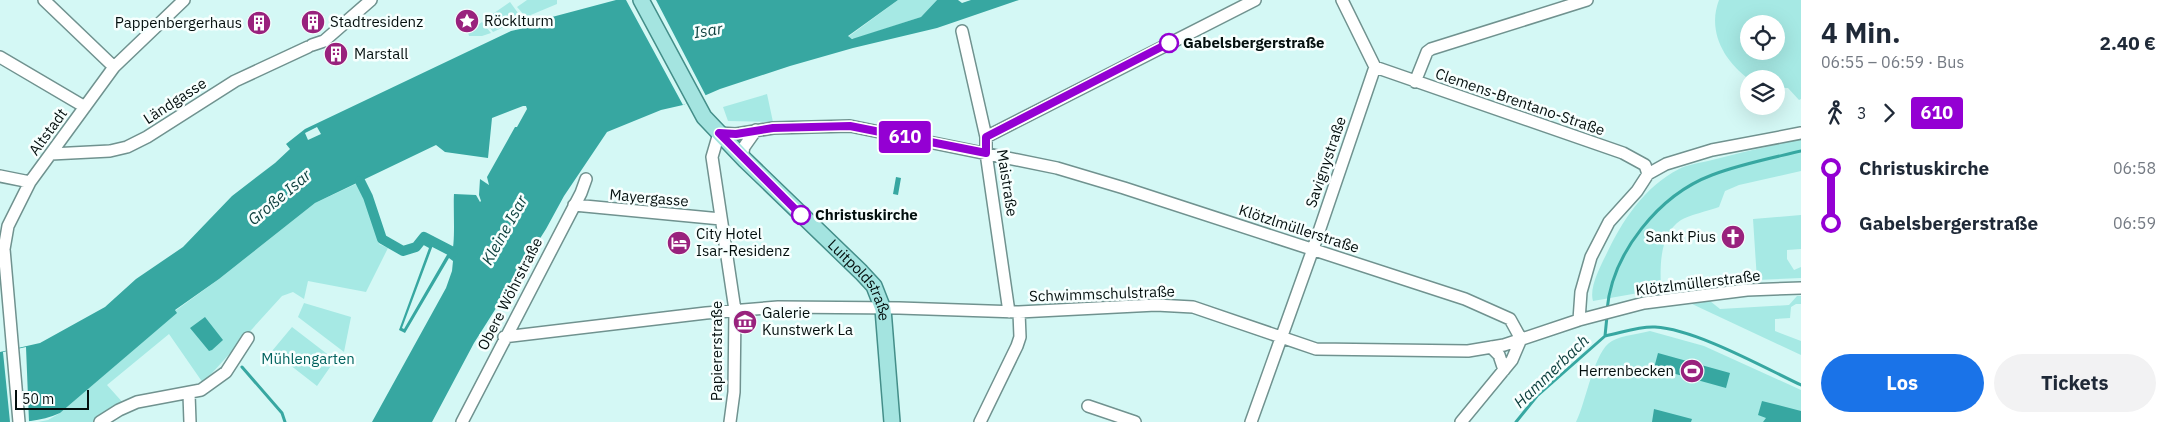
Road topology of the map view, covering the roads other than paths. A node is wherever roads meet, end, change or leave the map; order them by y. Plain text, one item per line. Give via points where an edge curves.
1 (44, 0) edge
2 (184, 0) edge
3 (371, 0) edge
4 (640, 0) edge
5 (1255, 0) edge
6 (1342, 0) edge
7 (1588, 0) edge
8 (962, 32) dead end
9 (0, 57) edge
10 (114, 67) junction
11 (1375, 67) junction
12 (1415, 82) junction
13 (85, 107) junction
14 (756, 130) junction
15 (1801, 132) edge
16 (719, 133) junction
17 (986, 137) junction
18 (986, 153) junction
19 (51, 154) junction
20 (742, 157) junction
21 (1648, 174) junction
22 (0, 176) edge
23 (586, 179) dead end
24 (30, 182) junction
25 (574, 205) junction
26 (721, 219) junction
27 (1313, 249) junction
28 (1801, 288) edge
29 (883, 309) junction
30 (735, 310) junction
31 (1014, 312) junction
32 (5, 314) edge
33 (1579, 320) junction
34 (504, 337) junction
35 (248, 338) dead end
36 (1282, 338) junction
37 (1521, 338) junction
38 (1491, 347) junction
39 (1504, 370) junction
40 (189, 394) junction
41 (1088, 406) dead end
42 (19, 422) edge
43 (100, 422) edge
44 (190, 422) edge
45 (462, 422) edge
46 (730, 422) edge
47 (892, 422) edge
48 (980, 422) edge
49 (1135, 422) edge
50 (1251, 422) edge
51 (1460, 422) edge

1 - 10 street
2 - 10 street, Altstadt
3 - 19 street, Ländgasse via 324,41 234,81 148,137 110,151
4 - 16 main road, Luitpoldstraße via 704,117
5 - 17 street
6 - 11 street
7 - 12 street via 1431,49
8 - 17 street, Maistraße
9 - 13 street
10 - 13 street, Altstadt
11 - 12 street, Clemens-Brentano-Straße
11 - 27 street, Savignystraße
12 - 21 street, Clemens-Brentano-Straße via 1623,153 1645,165
13 - 19 street, Altstadt
14 - 16 street, Klötzlmüllerstraße
14 - 18 street, Klötzlmüllerstraße via 850,126
14 - 20 street via 744,146
15 - 21 street via 1712,150 1666,164
16 - 20 main road, Luitpoldstraße
16 - 26 street, Papiererstraße via 712,157
17 - 18 street, Maistraße
18 - 27 street, Klötzlmüllerstraße via 1057,168
18 - 31 street, Maistraße
19 - 24 street, Altstadt
20 - 29 main road, Luitpoldstraße via 869,280
21 - 33 street via 1609,222 1591,257 1580,292
22 - 24 street
23 - 25 street, Obere Wöhrstraße
24 - 32 street, Altstadt via 5,236
25 - 26 street, Mayergasse
25 - 34 street, Obere Wöhrstraße
26 - 30 street, Papiererstraße
27 - 36 street, Savignystraße
27 - 37 street, Klötzlmüllerstraße via 1465,299 1510,319
28 - 33 street, Klötzlmüllerstraße via 1690,296 1644,303
29 - 30 street, Schwimmschulstraße via 778,307
29 - 31 street, Schwimmschulstraße
29 - 47 main road, Luitpoldstraße
30 - 34 street, Schwimmschulstraße
30 - 46 street, Papiererstraße via 734,392
31 - 36 street, Schwimmschulstraße via 1188,306
31 - 48 street, Maistraße via 1020,337
32 - 42 street, Altstadt
33 - 37 street, Klötzlmüllerstraße
34 - 45 street, Obere Wöhrstraße
35 - 40 street via 226,372 206,387
36 - 38 street, Schwimmschulstraße via 1327,350 1445,351
36 - 50 street, Savignystraße
37 - 38 street, Schwimmschulstraße
37 - 39 street
38 - 39 street via 1499,355
39 - 51 street
40 - 43 street via 137,402
40 - 44 street
41 - 49 street

